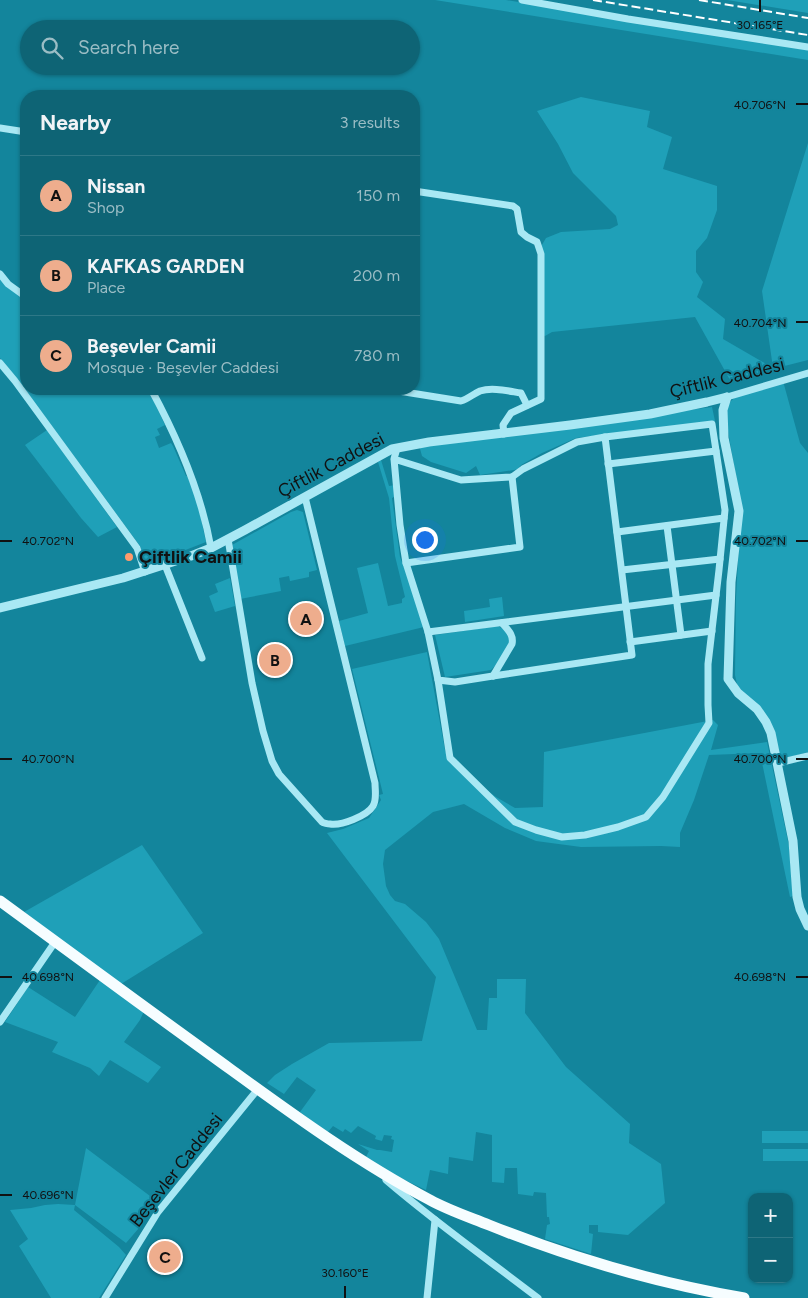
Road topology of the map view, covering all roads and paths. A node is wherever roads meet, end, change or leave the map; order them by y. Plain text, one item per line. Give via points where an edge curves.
1 (522, 0) edge
2 (808, 47) edge
3 (0, 128) edge
4 (20, 131) edge
5 (420, 192) edge
6 (0, 274) edge
7 (20, 293) edge
8 (0, 363) edge
9 (808, 373) edge
10 (20, 388) edge
11 (420, 394) edge
12 (25, 395) edge
13 (154, 395) edge
14 (727, 396) junction
15 (527, 405) junction
16 (504, 434) junction
17 (605, 437) junction
18 (397, 448) junction
19 (716, 451) junction
20 (394, 460) junction
21 (608, 464) junction
22 (512, 477) junction
23 (305, 497) junction
24 (724, 518) junction
25 (666, 526) junction
26 (617, 532) junction
27 (228, 539) junction
28 (210, 548) junction
29 (720, 559) junction
30 (406, 563) junction
31 (672, 564) junction
32 (165, 565) junction
33 (622, 570) junction
34 (146, 572) junction
35 (716, 595) junction
36 (676, 600) junction
37 (626, 607) junction
38 (0, 608) edge
39 (502, 623) junction
40 (712, 631) junction
41 (428, 632) junction
42 (681, 635) junction
43 (630, 642) junction
44 (202, 658) dead end
45 (492, 676) junction
46 (438, 680) junction
47 (808, 756) edge
48 (778, 763) junction
49 (0, 901) edge
50 (808, 926) edge
51 (55, 942) junction
52 (0, 1022) edge
53 (258, 1089) junction
54 (374, 1169) junction
55 (435, 1220) junction
56 (105, 1298) edge
57 (427, 1298) edge
58 (538, 1298) edge
59 (744, 1298) edge

1 - 2 street
3 - 4 street
5 - 15 street via 513,206 517,210 521,232 537,242 541,254 541,400
6 - 7 street
8 - 10 street
9 - 14 street, Çiftlik Caddesi
11 - 15 street via 461,401 480,391 500,390 521,393
12 - 34 street via 137,548
13 - 28 street via 194,482
14 - 16 street, Çiftlik Caddesi via 650,414
14 - 48 street via 723,410 724,438 739,511 731,582 728,678 766,722
15 - 16 street via 511,413 504,425
16 - 18 street, Çiftlik Caddesi
17 - 19 street via 712,424
17 - 21 street
17 - 22 street via 577,442
18 - 20 street
18 - 23 street, Çiftlik Caddesi
19 - 21 street
19 - 24 street
20 - 22 street via 461,480
20 - 30 street
21 - 26 street
22 - 30 street via 520,547
23 - 27 street, Çiftlik Caddesi
23 - 27 street via 374,783 373,807 366,813 344,823 322,822 279,774 272,761 253,691
24 - 25 street
24 - 29 street
25 - 26 street
25 - 31 street
26 - 33 street
27 - 28 street, Çiftlik Caddesi
28 - 32 street, Çiftlik Caddesi
29 - 31 street
29 - 35 street
30 - 41 street
31 - 33 street
31 - 36 street
32 - 34 street, Çiftlik Caddesi
32 - 44 street
33 - 37 street
34 - 38 street, Çiftlik Caddesi
35 - 36 street
35 - 40 street
36 - 37 street
36 - 42 street
37 - 39 street
37 - 43 street
39 - 41 street
39 - 45 street via 513,639
40 - 42 street
40 - 46 street via 708,664 709,723 663,797 646,817 585,835 562,837 515,822 450,758
41 - 46 street
42 - 43 street
43 - 45 street via 632,655
45 - 46 street via 455,682
47 - 48 street
48 - 50 street via 792,841 797,898
49 - 51 main road
51 - 52 street
51 - 53 main road
53 - 54 main road
53 - 56 street, Beşevler Caddesi via 158,1212
54 - 55 street
54 - 59 main road via 432,1202 517,1236 605,1266 702,1291
55 - 57 street
55 - 58 street

